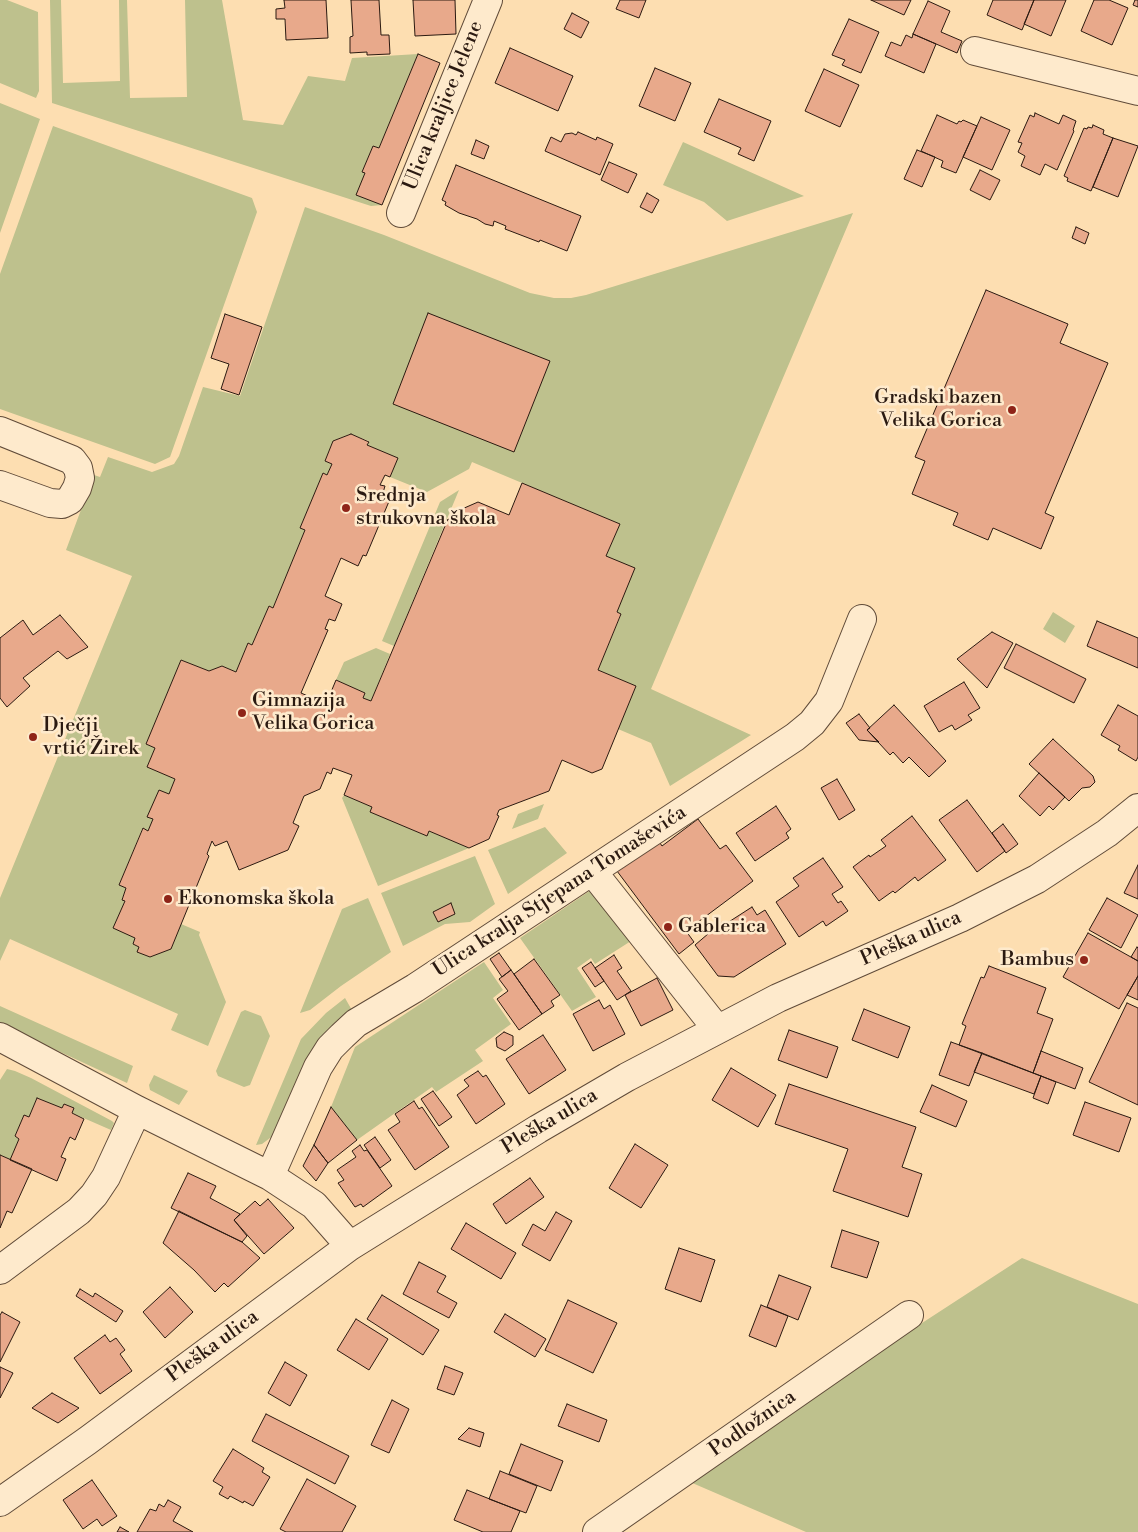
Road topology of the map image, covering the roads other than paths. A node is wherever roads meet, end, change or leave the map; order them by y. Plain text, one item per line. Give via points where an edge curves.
1 (488, 0) edge
2 (975, 51) dead end
3 (1138, 91) edge
4 (401, 213) dead end
5 (0, 431) edge
6 (0, 485) edge
7 (862, 619) dead end
8 (1138, 808) edge
9 (592, 871) junction
10 (717, 1029) junction
11 (0, 1037) edge
12 (137, 1110) junction
13 (270, 1176) junction
14 (350, 1246) junction
15 (0, 1270) edge
16 (909, 1315) dead end
17 (0, 1502) edge
18 (597, 1532) edge

1 - 4 street, Ulica kraljice Jelene
2 - 3 street
5 - 6 street via 72,460 80,478 70,500 62,504 50,503
7 - 9 street, Ulica kralja Stjepana Tomaševića via 829,701 812,723
8 - 10 street, Pleška ulica via 1037,880
9 - 10 street
9 - 13 street, Ulica kralja Stjepana Tomaševića via 415,988 356,1023 342,1036 318,1067
10 - 14 street, Pleška ulica via 546,1124
11 - 12 street
12 - 13 street
12 - 15 street via 106,1177 94,1195 79,1211
13 - 14 street via 314,1205
14 - 17 street, Pleška ulica
16 - 18 street, Podložnica

